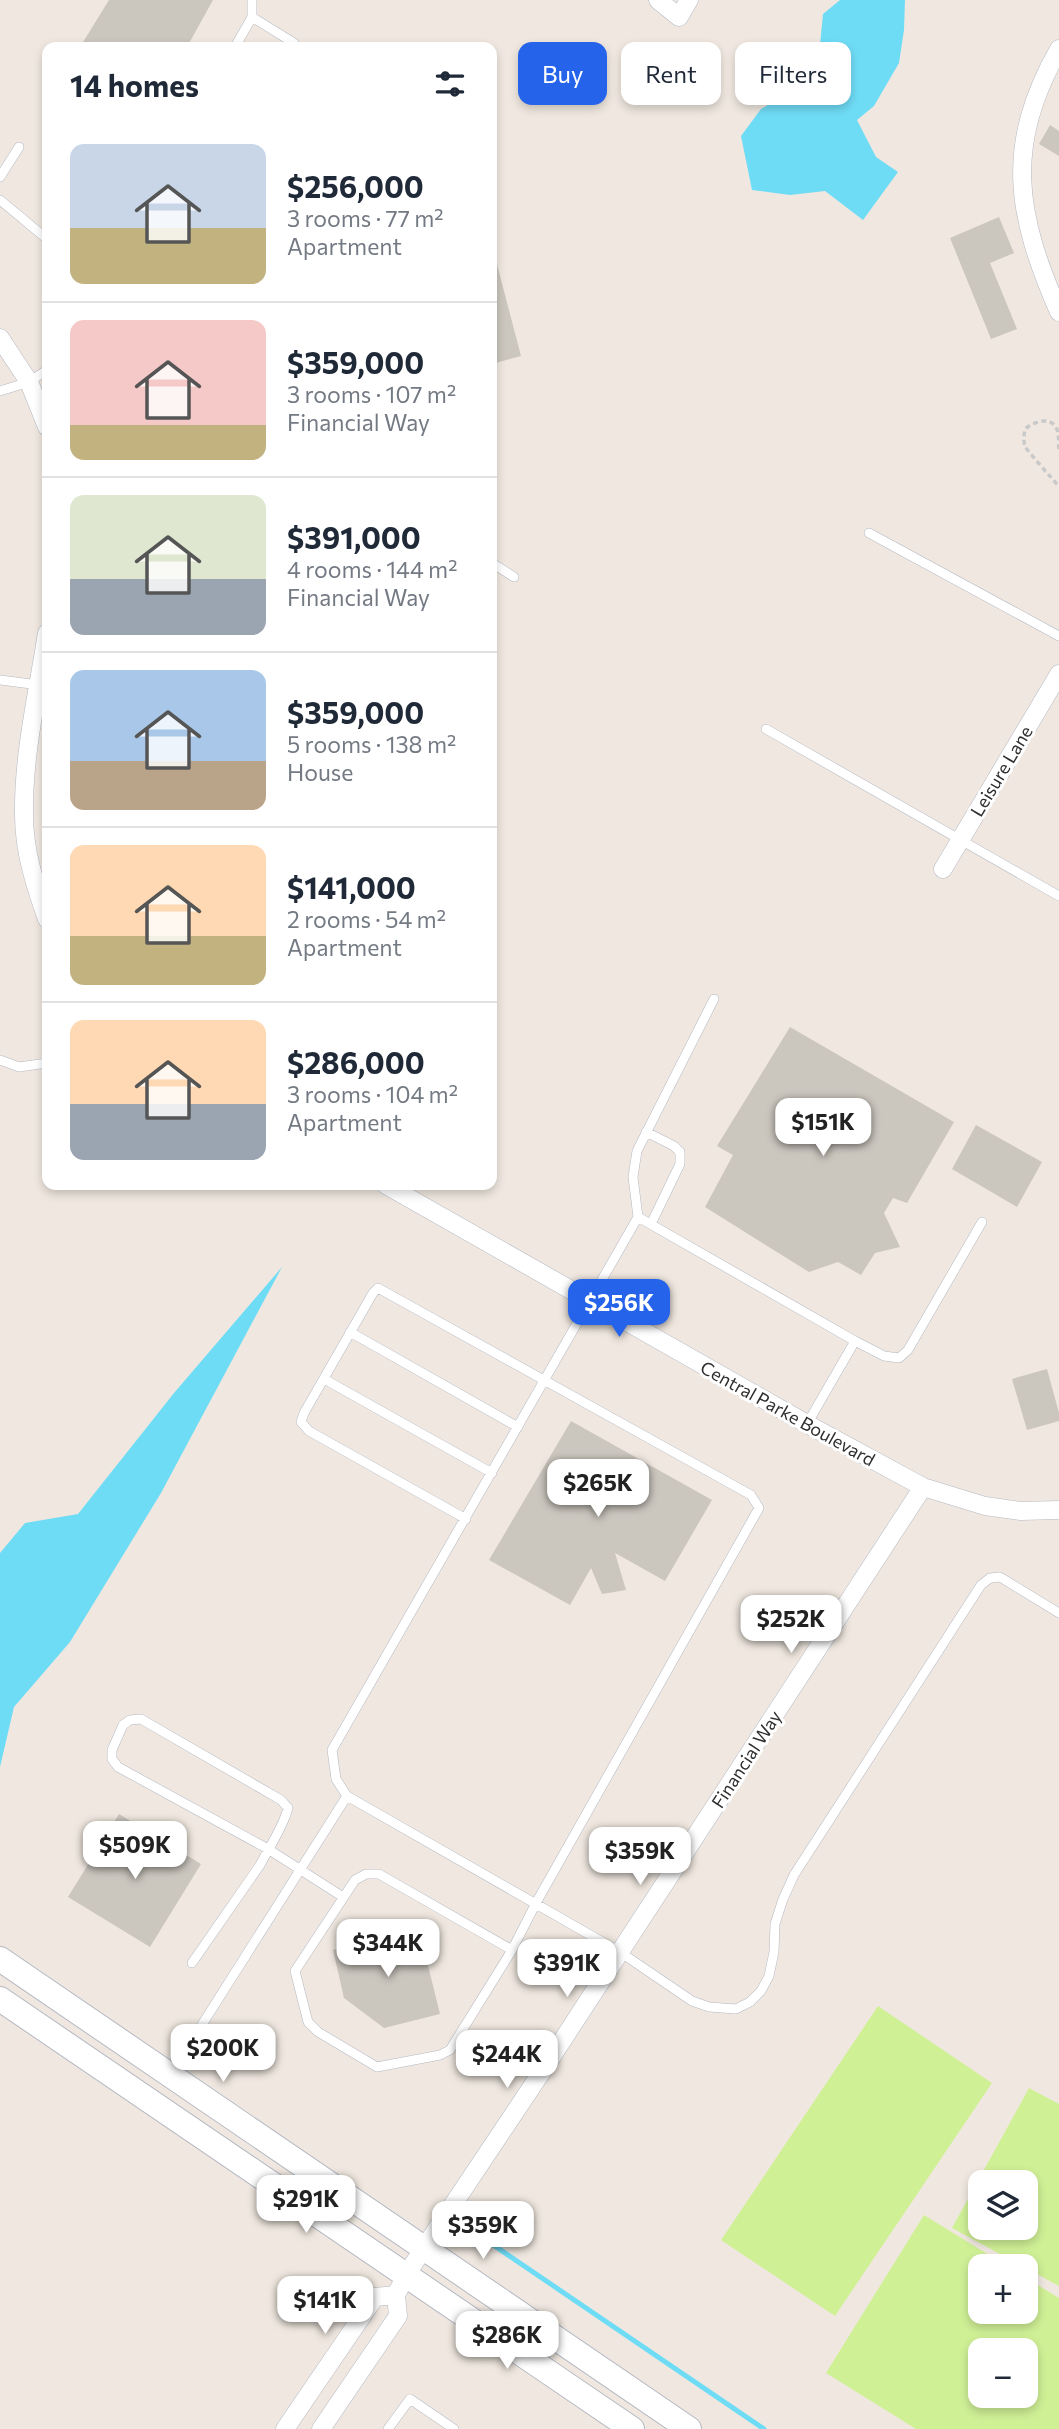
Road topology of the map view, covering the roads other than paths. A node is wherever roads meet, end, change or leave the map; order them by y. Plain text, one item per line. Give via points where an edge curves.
1 (252, 0) edge
2 (658, 0) edge
3 (689, 0) edge
4 (252, 17) junction
5 (238, 42) edge
6 (292, 42) edge
7 (1059, 49) edge
8 (19, 147) dead end
9 (0, 177) edge
10 (0, 200) edge
11 (42, 235) edge
12 (1059, 311) edge
13 (0, 338) edge
14 (42, 373) edge
15 (29, 382) junction
16 (0, 391) edge
17 (42, 414) edge
18 (869, 533) dead end
19 (497, 566) edge
20 (514, 577) dead end
21 (1059, 636) edge
22 (42, 666) edge
23 (1059, 674) edge
24 (0, 680) edge
25 (39, 685) junction
26 (766, 729) dead end
27 (961, 839) junction
28 (943, 869) dead end
29 (1059, 896) edge
30 (42, 905) edge
31 (714, 999) dead end
32 (0, 1060) edge
33 (42, 1064) edge
34 (646, 1132) junction
35 (395, 1190) edge
36 (638, 1217) junction
37 (982, 1222) dead end
38 (651, 1224) junction
39 (591, 1301) junction
40 (351, 1332) junction
41 (855, 1341) junction
42 (324, 1379) junction
43 (545, 1382) junction
44 (807, 1424) junction
45 (518, 1427) junction
46 (492, 1473) junction
47 (923, 1487) junction
48 (1059, 1510) edge
49 (466, 1518) junction
50 (1059, 1613) edge
51 (347, 1796) junction
52 (268, 1849) junction
53 (301, 1869) junction
54 (343, 1898) junction
55 (536, 1903) junction
56 (512, 1950) junction
57 (621, 1952) junction
58 (0, 1959) edge
59 (192, 1963) dead end
60 (0, 1999) edge
61 (170, 2075) junction
62 (425, 2249) junction
63 (401, 2285) junction
64 (285, 2429) edge
65 (321, 2429) edge
66 (388, 2429) edge
67 (454, 2429) edge
68 (632, 2429) edge
69 (689, 2429) edge

1 - 4 lane
2 - 3 street via 679,17
4 - 5 lane
4 - 6 lane
7 - 12 street via 1029,115 1021,168 1030,236
8 - 9 lane
10 - 11 lane
13 - 15 street
14 - 15 lane
15 - 16 lane
15 - 17 street
18 - 21 lane
19 - 20 lane
22 - 25 street
23 - 27 street, Leisure Lane
24 - 25 lane
25 - 30 street via 23,816
26 - 27 lane
27 - 28 street, Leisure Lane
27 - 29 lane
31 - 34 lane
32 - 33 lane via 19,1067
34 - 36 lane via 633,1177
34 - 38 lane via 680,1152 680,1164
35 - 39 street, Central Parke Boulevard
36 - 38 lane
36 - 39 lane
37 - 41 lane via 899,1359
38 - 41 lane
39 - 43 lane
39 - 44 street, Central Parke Boulevard
40 - 42 lane
40 - 43 lane via 378,1288
40 - 45 lane
41 - 44 lane
42 - 46 lane
42 - 49 lane via 301,1422 309,1431
43 - 45 lane
43 - 55 lane via 751,1495 759,1508
44 - 47 street, Central Parke Boulevard
45 - 46 lane
46 - 49 lane
47 - 48 street, Central Parke Boulevard via 985,1506
47 - 57 street, Financial Way
49 - 51 lane via 332,1750 336,1779
50 - 57 lane via 1000,1577 981,1585 794,1875 775,1924 769,1976 750,2002 723,2009 692,2001
51 - 53 lane
51 - 55 lane
52 - 52 lane via 118,1767 111,1750 124,1725 141,1719 281,1800 288,1808
52 - 53 lane
52 - 59 lane
53 - 54 lane
53 - 61 lane
54 - 56 lane via 355,1880 379,1874
54 - 56 lane via 295,1971 308,2021 318,2032 377,2067 450,2050
55 - 56 lane
55 - 57 lane
57 - 62 street, Financial Way
58 - 61 main road
60 - 63 main road
61 - 62 main road
62 - 63 street, Financial Way
62 - 69 main road
63 - 64 street via 375,2297
63 - 65 street via 398,2316
63 - 68 main road
66 - 67 lane via 410,2399

